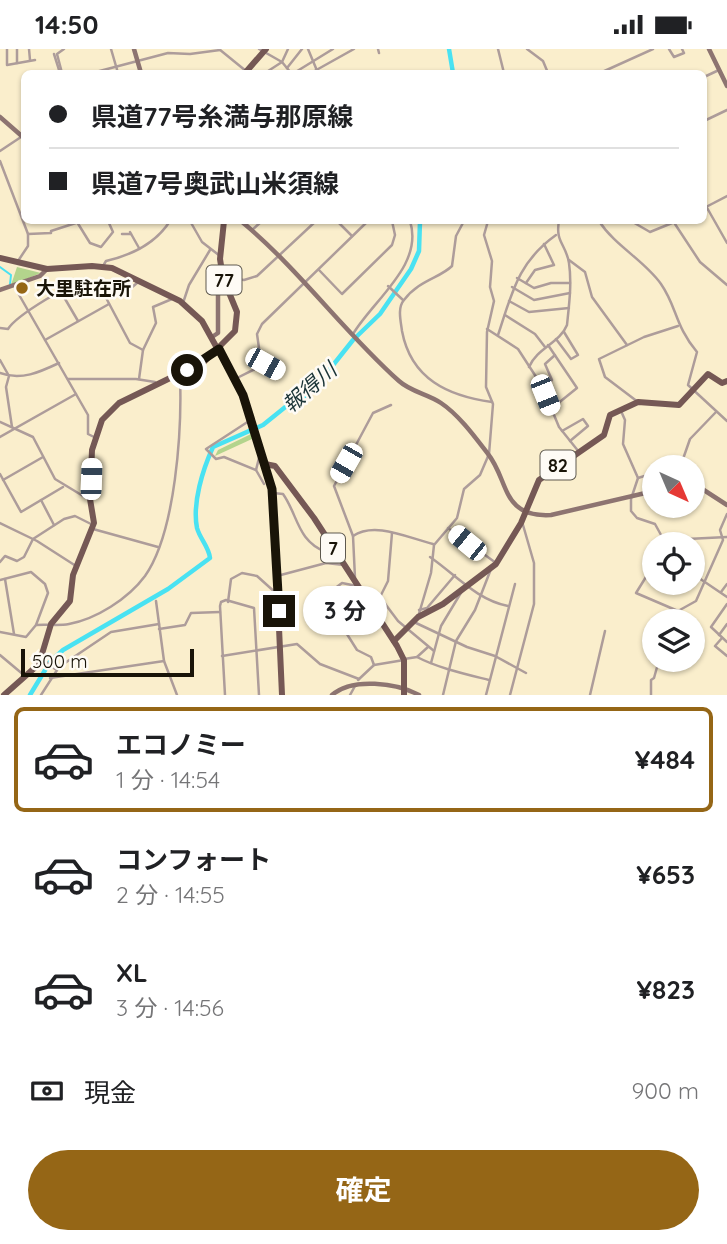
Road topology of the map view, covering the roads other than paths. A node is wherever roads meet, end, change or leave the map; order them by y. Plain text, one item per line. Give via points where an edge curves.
1 (7, 49) edge
2 (17, 49) edge
3 (29, 49) edge
4 (64, 49) edge
5 (111, 49) edge
6 (134, 49) edge
7 (220, 49) edge
8 (288, 49) edge
9 (302, 49) edge
10 (315, 49) edge
11 (333, 49) edge
12 (352, 49) edge
13 (498, 49) edge
14 (527, 49) edge
15 (653, 49) edge
16 (669, 49) edge
17 (682, 49) edge
18 (709, 49) edge
19 (262, 50) edge
20 (310, 51) edge
21 (54, 54) dead end
22 (138, 61) junction
23 (315, 61) junction
24 (282, 62) junction
25 (18, 63) junction
26 (116, 67) junction
27 (719, 69) junction
28 (60, 70) edge
29 (60, 70) edge
30 (104, 70) edge
31 (117, 70) edge
32 (140, 70) edge
33 (243, 70) edge
34 (248, 70) edge
35 (270, 70) edge
36 (289, 70) edge
37 (291, 70) edge
38 (292, 70) edge
39 (317, 70) edge
40 (321, 70) edge
41 (503, 70) edge
42 (547, 70) edge
43 (607, 70) edge
44 (707, 75) edge
45 (727, 86) edge
46 (727, 110) edge
47 (0, 117) edge
48 (707, 120) edge
49 (21, 135) edge
50 (21, 138) edge
51 (0, 151) edge
52 (0, 161) edge
53 (727, 196) edge
54 (707, 206) edge
55 (707, 210) edge
56 (21, 216) edge
57 (24, 224) edge
58 (72, 224) edge
59 (78, 224) edge
60 (109, 224) edge
61 (168, 224) edge
62 (192, 224) edge
63 (224, 224) edge
64 (245, 224) edge
65 (259, 224) edge
66 (313, 224) edge
67 (340, 224) edge
68 (366, 224) edge
69 (392, 224) edge
70 (410, 224) edge
71 (462, 224) edge
72 (487, 224) edge
73 (558, 224) edge
74 (601, 224) edge
75 (636, 224) edge
76 (668, 224) edge
77 (677, 224) edge
78 (252, 230) junction
79 (28, 234) junction
80 (122, 234) dead end
81 (556, 235) junction
82 (352, 236) junction
83 (727, 243) edge
84 (544, 244) junction
85 (139, 248) junction
86 (210, 250) junction
87 (220, 256) junction
88 (279, 257) junction
89 (0, 258) edge
90 (568, 260) junction
91 (18, 263) junction
92 (103, 266) junction
93 (47, 269) junction
94 (318, 269) junction
95 (517, 278) junction
96 (224, 279) junction
97 (139, 280) junction
98 (304, 283) junction
99 (526, 283) junction
100 (570, 283) junction
101 (727, 285) edge
102 (14, 286) junction
103 (389, 286) junction
104 (512, 287) junction
105 (0, 290) edge
106 (61, 292) junction
107 (570, 293) junction
108 (124, 294) dead end
109 (173, 298) junction
110 (403, 300) junction
111 (508, 301) junction
112 (183, 303) junction
113 (109, 304) junction
114 (569, 308) junction
115 (30, 311) junction
116 (505, 315) junction
117 (78, 321) junction
118 (678, 326) junction
119 (0, 328) edge
120 (487, 329) junction
121 (564, 332) junction
122 (353, 334) junction
123 (498, 335) junction
124 (212, 337) junction
125 (556, 339) junction
126 (45, 340) junction
127 (627, 345) junction
128 (547, 346) junction
129 (259, 348) dead end
130 (219, 349) junction
131 (143, 350) junction
132 (555, 355) junction
133 (0, 360) edge
134 (59, 363) junction
135 (529, 367) junction
136 (277, 371) dead end
137 (0, 373) edge
138 (179, 374) junction
139 (9, 376) junction
140 (68, 379) junction
141 (139, 379) junction
142 (236, 379) junction
143 (727, 381) edge
144 (158, 384) junction
145 (543, 389) junction
146 (692, 389) junction
147 (76, 394) junction
148 (492, 402) junction
149 (638, 402) junction
150 (391, 405) dead end
151 (551, 409) junction
152 (621, 410) junction
153 (716, 412) junction
154 (252, 421) junction
155 (727, 421) edge
156 (0, 422) edge
157 (13, 428) junction
158 (562, 431) junction
159 (0, 437) edge
160 (94, 437) junction
161 (570, 441) junction
162 (580, 453) junction
163 (489, 454) junction
164 (684, 455) edge
165 (44, 457) junction
166 (264, 461) junction
167 (256, 470) junction
168 (0, 474) edge
169 (642, 477) edge
170 (638, 478) junction
171 (3, 480) junction
172 (264, 484) dead end
173 (64, 486) junction
174 (705, 491) edge
175 (272, 493) junction
176 (642, 495) edge
177 (90, 499) junction
178 (631, 499) junction
179 (41, 500) junction
180 (727, 505) edge
181 (526, 509) junction
182 (727, 514) edge
183 (521, 523) junction
184 (1, 525) edge
185 (54, 525) junction
186 (93, 527) junction
187 (448, 527) junction
188 (659, 532) edge
189 (392, 533) junction
190 (353, 536) junction
191 (725, 537) edge
192 (33, 539) junction
193 (705, 539) edge
194 (434, 545) junction
195 (158, 547) junction
196 (333, 548) junction
197 (430, 557) junction
198 (0, 562) edge
199 (344, 565) junction
200 (76, 566) junction
201 (494, 566) junction
202 (454, 575) junction
203 (277, 576) junction
204 (5, 579) junction
205 (0, 580) edge
206 (705, 582) joint
207 (515, 584) dead end
208 (642, 584) edge
209 (727, 584) edge
210 (357, 585) junction
211 (464, 589) junction
212 (720, 592) junction
213 (278, 594) junction
214 (481, 594) junction
215 (699, 595) edge
216 (380, 597) junction
217 (727, 597) edge
218 (156, 601) dead end
219 (228, 601) junction
220 (727, 604) edge
221 (508, 606) junction
222 (427, 609) junction
223 (673, 609) edge
224 (682, 609) edge
225 (220, 612) junction
226 (417, 616) junction
227 (51, 624) junction
228 (159, 624) junction
229 (727, 624) edge
230 (36, 625) junction
231 (407, 628) junction
232 (159, 629) junction
233 (605, 631) dead end
234 (0, 632) edge
235 (438, 633) junction
236 (14, 634) junction
237 (720, 636) junction
238 (394, 641) junction
239 (456, 641) junction
240 (727, 642) edge
241 (280, 646) junction
242 (428, 647) junction
243 (433, 651) junction
244 (257, 652) junction
245 (0, 655) edge
246 (222, 656) junction
247 (495, 656) junction
248 (727, 656) edge
249 (417, 657) junction
250 (44, 660) junction
251 (404, 660) junction
252 (164, 661) junction
253 (431, 663) junction
254 (373, 665) junction
255 (448, 666) junction
256 (517, 667) junction
257 (56, 669) junction
258 (656, 672) edge
259 (526, 673) dead end
260 (25, 676) junction
261 (50, 678) junction
262 (359, 678) junction
263 (489, 680) junction
264 (355, 685) junction
265 (404, 686) junction
266 (4, 695) edge
267 (41, 695) edge
268 (177, 695) edge
269 (225, 695) edge
270 (259, 695) edge
271 (282, 695) edge
272 (332, 695) edge
273 (351, 695) edge
274 (404, 695) edge
275 (419, 695) edge
276 (443, 695) edge
277 (486, 695) edge
278 (510, 695) edge
279 (590, 695) edge
280 (651, 695) edge

1 - 25 street via 7,65
2 - 25 street
3 - 25 street via 33,60
4 - 28 street via 57,54
5 - 26 street
6 - 22 street
7 - 22 street via 168,53
7 - 33 street
8 - 24 street
9 - 37 street
10 - 20 street
11 - 23 street
12 - 40 street
13 - 41 street
14 - 42 street
15 - 43 street
16 - 17 street via 675,60 684,53
18 - 27 street
19 - 24 street
19 - 34 main road
20 - 23 street
21 - 29 street
22 - 26 street
22 - 32 street
23 - 38 street
23 - 39 street
24 - 35 street
24 - 36 street
26 - 30 street
26 - 31 street
27 - 44 street
27 - 45 street
46 - 48 street
47 - 49 street
50 - 51 street
52 - 56 street
53 - 54 street
55 - 83 street
57 - 79 street
58 - 79 street via 51,233
59 - 60 street via 90,243 102,247 113,232
61 - 85 street via 159,237
62 - 86 street
63 - 87 main road, 77
64 - 78 street
65 - 78 street
66 - 88 street
67 - 82 street
68 - 82 street
69 - 94 street via 396,235 392,245 342,294
70 - 103 street via 412,252
71 - 110 street via 452,266 421,283
72 - 120 street via 484,235 492,261 494,301
73 - 81 street
74 - 118 street via 660,282
75 - 76 street via 650,232
77 - 101 street via 699,262
78 - 88 street
79 - 91 street via 28,246
80 - 85 street via 131,233
81 - 84 street
81 - 90 street
82 - 94 street
84 - 95 street
84 - 99 street via 554,265 535,270
85 - 92 street
86 - 87 street
86 - 112 street
87 - 96 main road, 77
88 - 96 street via 249,280
88 - 98 street
89 - 91 main road
90 - 100 street
90 - 127 street via 586,272 592,297
91 - 93 main road
92 - 93 main road
92 - 97 main road
93 - 102 street
94 - 98 street
95 - 99 street
95 - 104 street
96 - 124 street via 218,285 218,333
96 - 130 main road, 77 via 238,321
97 - 108 street
97 - 109 main road
98 - 122 street
98 - 129 street via 261,326
99 - 100 street via 534,288
100 - 107 street
102 - 105 street
102 - 115 street
103 - 110 street
103 - 122 street
104 - 107 street via 534,300
104 - 111 street
106 - 113 street via 89,281 91,290 104,294
106 - 115 street
106 - 117 street
107 - 114 street
109 - 112 main road
109 - 131 street via 153,307 156,323
110 - 148 street via 400,319 405,344 425,377 446,391
111 - 114 street via 529,312
111 - 116 street
112 - 124 main road
113 - 117 street
113 - 131 street via 130,342
114 - 121 street
115 - 119 street via 8,328
115 - 126 street
116 - 123 street
116 - 128 street
117 - 126 street
118 - 127 street
118 - 146 street via 697,352 688,383
120 - 123 street
120 - 148 street via 486,387
121 - 125 street
121 - 125 street via 578,351 573,359
122 - 163 street via 402,384 448,408
123 - 135 street via 517,347
124 - 130 main road
125 - 128 street
126 - 134 street
127 - 149 street via 601,356 598,363 612,384
128 - 132 street
128 - 135 street via 533,356
130 - 138 main road, 77
130 - 142 main road
131 - 141 street
132 - 145 street via 545,364 552,380
132 - 151 street via 577,388
133 - 139 street
134 - 139 street via 37,374
134 - 140 street
135 - 145 street
136 - 142 street via 265,364
137 - 139 street
138 - 144 main road, 77
138 - 195 street via 176,479
139 - 157 street via 6,387
140 - 141 street
140 - 147 street
141 - 144 street
142 - 154 main road
143 - 146 main road, 82 via 722,383 708,374
144 - 160 main road, 77 via 112,408
145 - 151 street
146 - 149 main road, 82 via 679,405
146 - 153 street
147 - 157 street
147 - 160 street via 89,418 88,434
148 - 163 street
149 - 152 main road, 82
150 - 190 street via 373,413 334,486
151 - 158 street
152 - 162 main road, 82 via 610,415 604,435
152 - 170 street via 623,444
153 - 155 street
153 - 164 street via 690,439
154 - 166 main road
154 - 167 street via 207,450 216,459 224,457
156 - 157 street
157 - 159 street
157 - 165 street via 33,437
158 - 161 street
158 - 161 street via 583,418 588,426
160 - 177 main road, 77
161 - 162 street
162 - 181 main road, 82 via 539,480
163 - 181 street via 506,495
163 - 187 street via 480,475 464,489 458,515
165 - 171 street
165 - 173 street
166 - 167 street via 258,459
166 - 175 main road
166 - 196 main road, 7 via 275,466
167 - 172 street
168 - 171 street
169 - 170 street
170 - 178 street
171 - 179 street via 21,512
173 - 177 street
173 - 179 street
174 - 180 street
175 - 196 street via 283,493 310,545 326,552
175 - 203 main road
176 - 178 street
177 - 186 main road, 77
178 - 181 street via 551,515
178 - 188 street via 632,514 655,524
179 - 185 street
181 - 183 main road, 82
182 - 191 street via 719,530
183 - 201 main road, 82
183 - 256 street via 534,563 534,604
184 - 192 street
185 - 186 street via 75,516
185 - 192 street
186 - 195 street
186 - 200 main road
187 - 194 street
187 - 201 street
189 - 190 street via 369,529
189 - 194 street
189 - 216 street via 388,581
190 - 210 street
191 - 193 street
191 - 206 street
192 - 198 street via 24,557 16,561 5,556
192 - 200 street
194 - 197 street
195 - 227 street via 144,576 116,602 83,620
196 - 199 main road, 7
197 - 202 street
197 - 226 street
199 - 203 street via 326,563
199 - 210 main road, 7
200 - 227 main road via 70,601
201 - 211 main road, 82
201 - 214 street
202 - 211 street
202 - 222 street
203 - 213 main road
204 - 205 street
204 - 230 street via 29,572 48,587
204 - 236 street
206 - 212 street
207 - 221 street
208 - 223 street via 636,593
209 - 212 street
210 - 216 street
210 - 238 main road, 7
210 - 254 street via 342,583 322,598 320,605 357,650 371,657
211 - 214 street
211 - 222 main road, 82
211 - 235 street
212 - 217 street
213 - 219 street via 257,576 242,573 232,579
213 - 241 main road
214 - 221 street
214 - 239 street
215 - 224 street
216 - 231 street
218 - 228 street
219 - 225 street via 221,601
219 - 244 street via 254,608
220 - 237 street via 711,624
221 - 247 street
222 - 226 main road, 82
225 - 232 street via 191,613 185,625
225 - 246 street
226 - 231 main road, 82
226 - 235 street via 421,627
227 - 230 street
227 - 250 main road
228 - 232 street
228 - 257 street via 111,632
229 - 237 street
230 - 236 street via 26,637
231 - 238 main road, 82
231 - 242 street
232 - 252 street
233 - 279 street
234 - 236 street
235 - 239 street
235 - 243 street
237 - 240 street
237 - 248 street via 715,646
238 - 251 main road, 7
239 - 247 street
239 - 255 street
241 - 244 street
241 - 262 street via 298,644 320,664
241 - 271 main road
242 - 243 street
242 - 249 street
243 - 253 street
244 - 246 street
244 - 270 street
245 - 260 street
246 - 269 street
247 - 256 street
247 - 263 street
249 - 251 street
249 - 253 street
250 - 257 street
250 - 260 main road
251 - 254 street
251 - 265 main road, 7
252 - 261 street
252 - 268 street
253 - 255 street
254 - 262 street
255 - 263 street
255 - 276 street
256 - 259 street
256 - 278 street
257 - 261 street
258 - 280 street
260 - 266 main road
261 - 267 street
262 - 264 street
263 - 277 street
264 - 265 street
264 - 272 street
264 - 273 street
265 - 274 main road, 7
265 - 275 street

